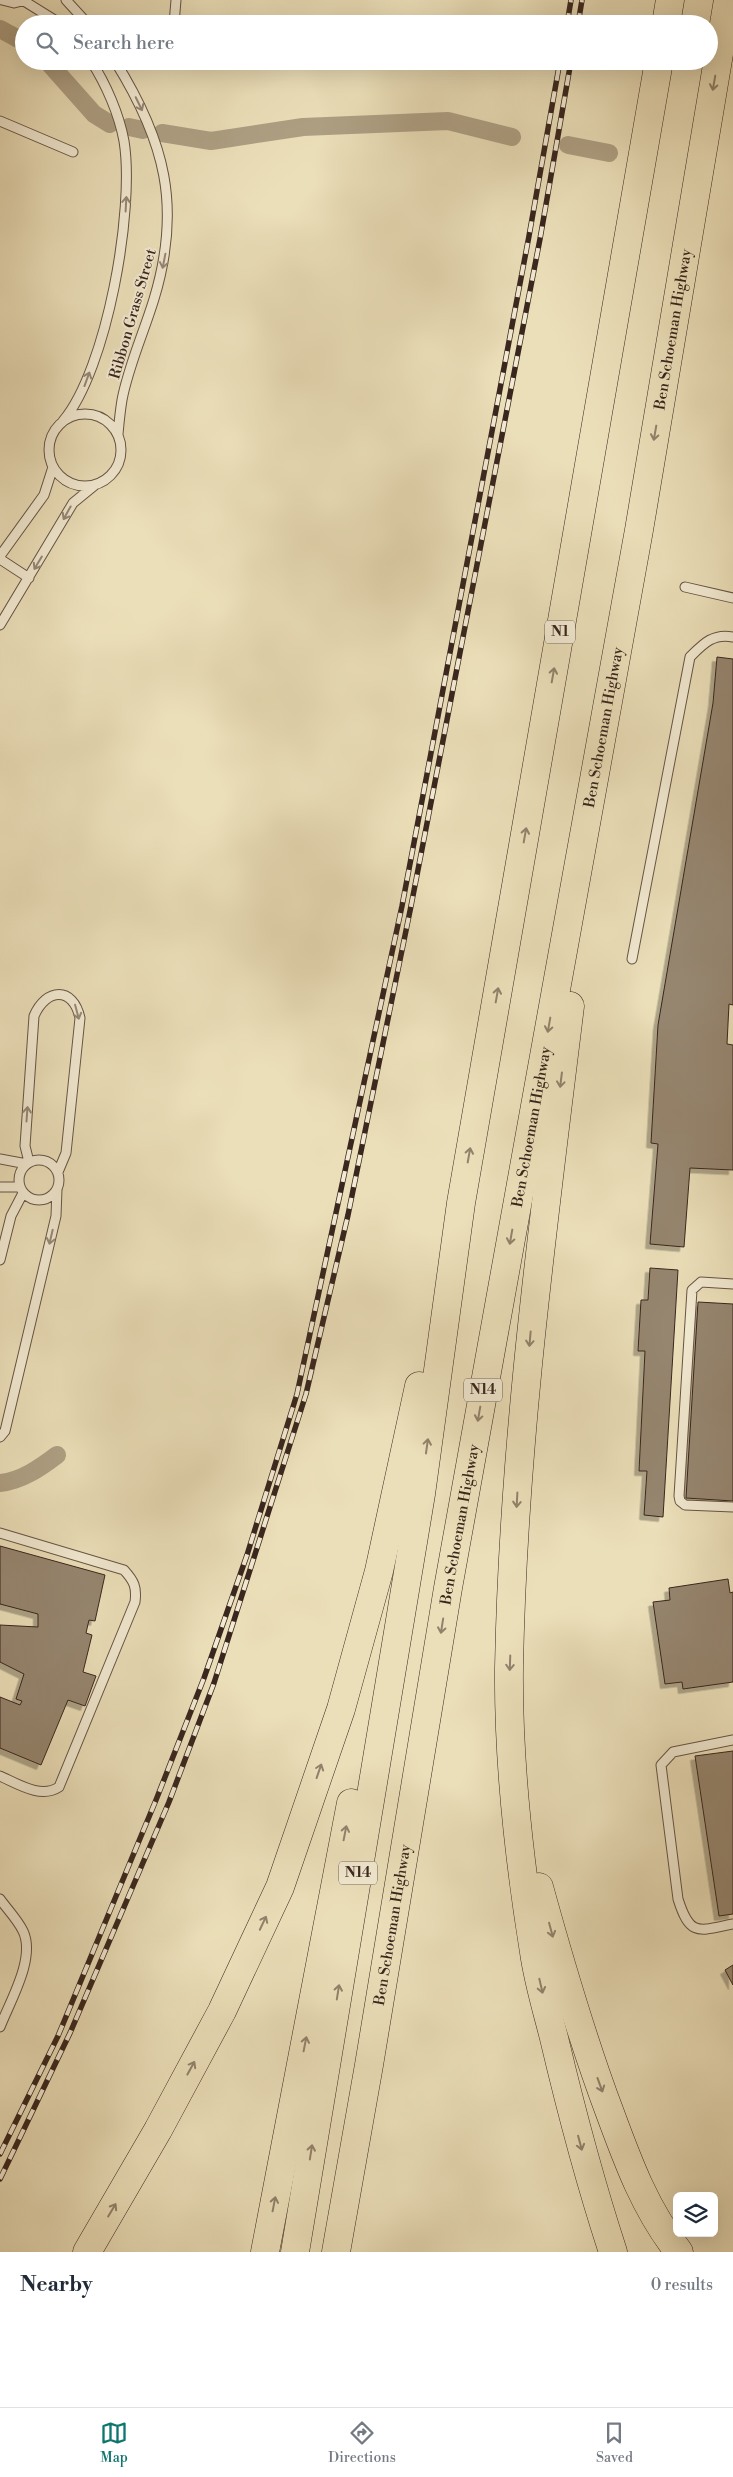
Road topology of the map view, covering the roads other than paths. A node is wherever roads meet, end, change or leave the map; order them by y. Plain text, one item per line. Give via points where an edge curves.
1 (2, 0) edge
2 (66, 0) edge
3 (176, 0) edge
4 (670, 0) edge
5 (728, 0) edge
6 (25, 1) edge
7 (47, 15) edge
8 (80, 15) edge
9 (175, 15) edge
10 (668, 15) edge
11 (718, 60) edge
12 (97, 70) edge
13 (121, 70) edge
14 (657, 70) edge
15 (716, 70) edge
16 (0, 121) edge
17 (73, 152) dead end
18 (63, 421) junction
19 (118, 434) junction
20 (53, 467) junction
21 (95, 485) junction
22 (639, 530) junction
23 (0, 557) edge
24 (29, 578) junction
25 (685, 587) dead end
26 (733, 598) edge
27 (0, 625) edge
28 (733, 637) edge
29 (632, 959) dead end
30 (0, 1159) edge
31 (28, 1163) junction
32 (58, 1172) junction
33 (0, 1187) edge
34 (57, 1189) junction
35 (22, 1190) junction
36 (461, 1203) junction
37 (0, 1260) edge
38 (733, 1284) edge
39 (0, 1437) edge
40 (421, 1494) junction
41 (733, 1507) edge
42 (0, 1533) edge
43 (733, 1740) edge
44 (0, 1776) edge
45 (516, 1799) junction
46 (0, 1898) edge
47 (733, 1924) edge
48 (0, 2027) edge
49 (86, 2252) edge
50 (265, 2252) edge
51 (295, 2252) edge
52 (336, 2252) edge
53 (613, 2252) edge
54 (679, 2252) edge

1 - 6 lane
2 - 8 lane
3 - 9 lane
4 - 10 highway
5 -> 11 highway, Ben Schoeman Highway
6 - 7 lane
18 -> 12 lane, Ribbon Grass Street via 76,406 96,355 112,296 125,217 127,178 124,141 116,112
13 -> 19 lane, Ribbon Grass Street via 152,128 164,171 168,228 163,265 122,399
36 -> 14 highway, N1
15 -> 22 highway, Ben Schoeman Highway
16 - 17 lane
18 - 19 lane via 74,415 100,416
18 - 20 lane, Ribbon Grass Street via 49,442
19 - 21 lane, Ribbon Grass Street via 122,446 121,459 115,471
20 - 21 lane via 70,483
20 - 23 lane, Ribbon Grass Street via 44,495
21 -> 24 lane, Ribbon Grass Street via 73,503
22 -> 45 highway via 577,956 535,1290 518,1481 509,1670
22 -> 52 highway, Ben Schoeman Highway / N14 via 448,1588
23 - 24 lane
24 - 27 lane, Ribbon Grass Street
25 - 26 lane
28 - 29 lane via 707,640 690,657
30 - 31 lane
31 - 32 lane via 42,1160
31 -> 32 lane via 25,1146 34,1016 42,1001 56,994 69,997 77,1006 80,1018 66,1153
31 - 35 lane via 19,1174
32 - 34 lane
33 - 35 lane
34 - 35 lane via 42,1200 29,1198
34 -> 39 lane via 56,1216 5,1431
35 - 37 lane via 11,1216
40 -> 36 highway, N14
49 -> 36 highway via 222,2012 280,1887 341,1709 379,1571
38 - 41 lane via 701,1282 692,1290 679,1496 685,1505
50 -> 40 highway via 385,1628
51 -> 40 highway, N14
42 - 44 lane via 124,1570 137,1591 59,1787 52,1792 35,1791
43 - 47 lane via 673,1752 661,1765 678,1899 685,1920 694,1928 704,1930
45 -> 53 highway via 534,1956 588,2174
45 -> 54 highway via 584,2044 633,2174 649,2207
46 - 48 lane via 23,1931 26,1962

